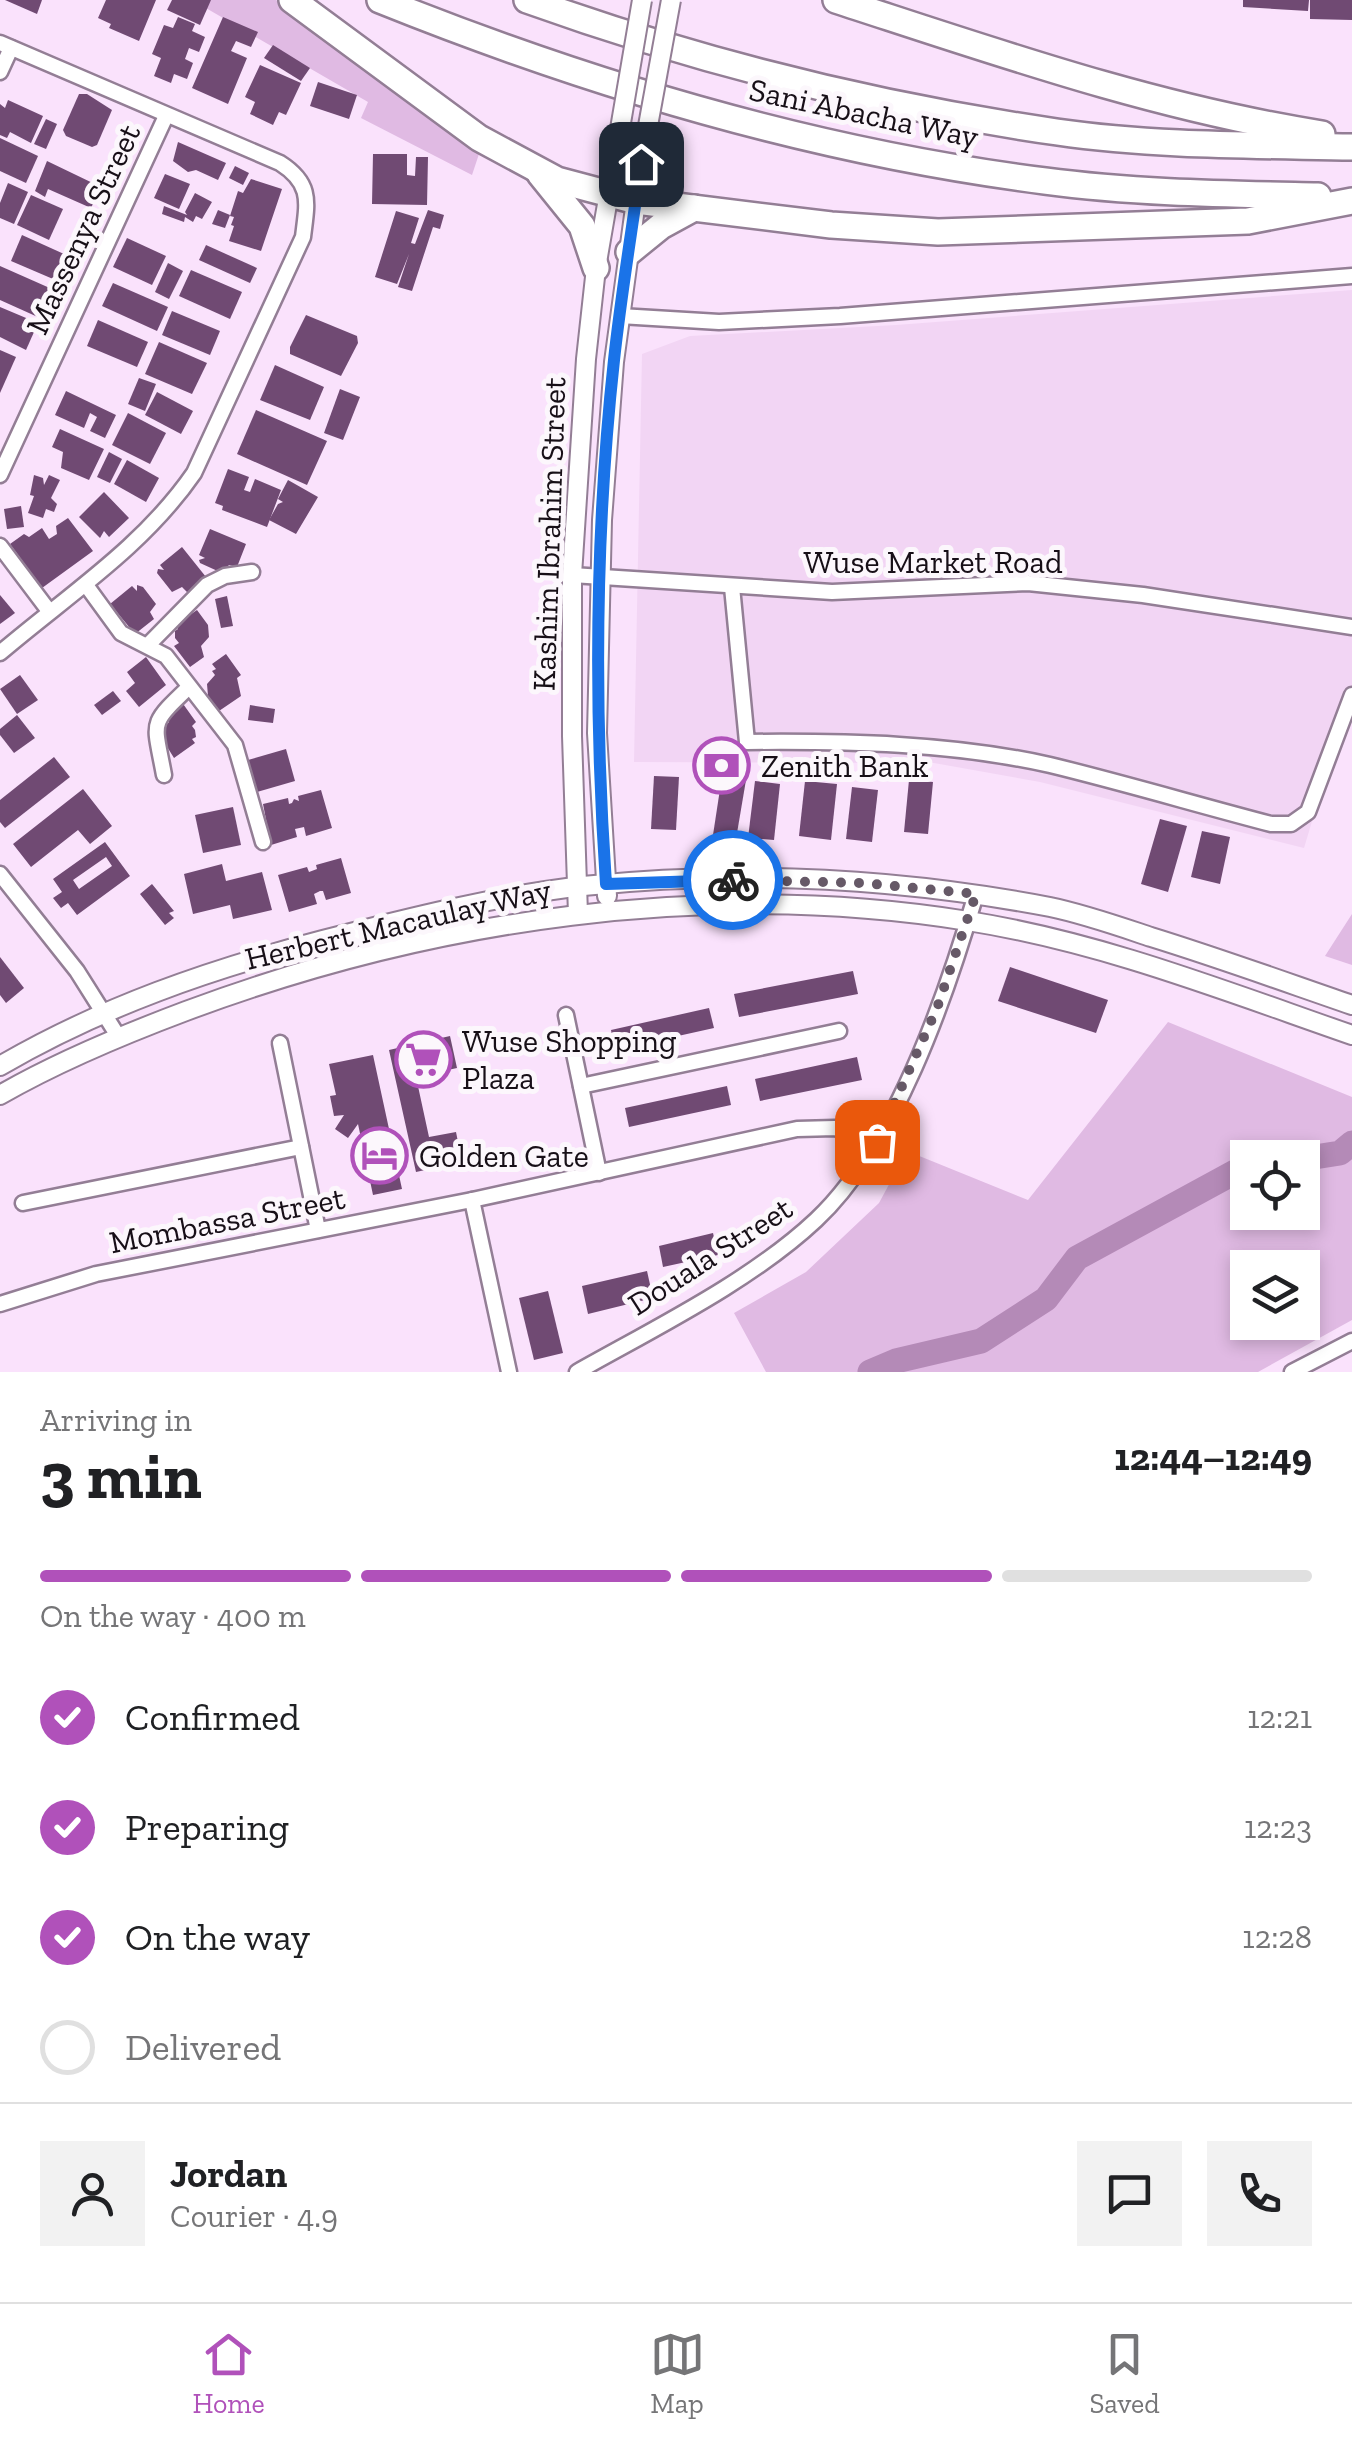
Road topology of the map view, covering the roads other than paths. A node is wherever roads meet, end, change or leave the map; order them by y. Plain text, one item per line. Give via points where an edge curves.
1 (292, 0) edge
2 (380, 0) edge
3 (527, 0) edge
4 (642, 0) edge
5 (670, 0) edge
6 (836, 0) edge
7 (5, 46) edge
8 (0, 72) edge
9 (166, 116) junction
10 (1352, 138) edge
11 (1352, 147) edge
12 (537, 170) junction
13 (609, 196) junction
14 (1352, 199) edge
15 (636, 201) junction
16 (694, 208) junction
17 (629, 252) junction
18 (596, 268) junction
19 (1352, 276) edge
20 (620, 316) junction
21 (0, 475) edge
22 (0, 546) edge
23 (252, 572) dead end
24 (572, 575) junction
25 (600, 579) junction
26 (86, 585) junction
27 (732, 587) junction
28 (49, 611) junction
29 (1352, 626) edge
30 (148, 645) junction
31 (0, 652) edge
32 (189, 686) junction
33 (1352, 695) edge
34 (164, 774) dead end
35 (263, 842) dead end
36 (0, 874) edge
37 (606, 884) junction
38 (578, 887) junction
39 (976, 894) junction
40 (608, 911) junction
41 (578, 914) junction
42 (968, 920) junction
43 (1352, 1005) edge
44 (104, 1012) junction
45 (566, 1015) dead end
46 (839, 1030) dead end
47 (1348, 1034) edge
48 (118, 1036) junction
49 (280, 1043) dead end
50 (0, 1066) edge
51 (581, 1086) junction
52 (0, 1095) edge
53 (877, 1142) junction
54 (301, 1148) junction
55 (598, 1174) junction
56 (472, 1200) junction
57 (23, 1203) dead end
58 (318, 1230) junction
59 (0, 1304) edge
60 (1352, 1340) edge
61 (508, 1372) edge
62 (577, 1372) edge
63 (1292, 1372) edge

1 - 12 highway via 480,138
2 - 14 highway, Sani Abacha Way via 617,88 926,164 1068,184
3 - 11 highway, Sani Abacha Way via 732,64 1059,132
4 - 13 main road, Kashim Ibrahim Street, bridge
5 - 15 main road, Kashim Ibrahim Street, bridge
6 - 10 highway via 1193,109
7 - 8 street
7 - 9 street
9 - 21 street, Massenya Street
9 - 26 street via 296,173 307,206 303,237 194,473 142,536
12 - 13 highway
12 - 18 highway via 582,226
13 - 15 highway
13 - 18 main road, Kashim Ibrahim Street
14 - 16 highway via 1248,221 938,232
15 - 16 highway
15 - 17 main road, Kashim Ibrahim Street
16 - 17 highway
17 - 20 main road, Kashim Ibrahim Street
18 - 24 main road, Kashim Ibrahim Street
19 - 20 street via 840,316 719,322
20 - 25 main road, Kashim Ibrahim Street
22 - 28 street
23 - 30 street via 207,585
24 - 25 street, Wuse Market Road
24 - 38 main road, Kashim Ibrahim Street
25 - 27 street, Wuse Market Road
25 - 37 main road, Kashim Ibrahim Street via 597,733
26 - 28 street
26 - 30 street via 121,633
27 - 29 street, Wuse Market Road via 887,592 1028,583
27 - 33 street via 747,742 948,750 1048,764 1291,824 1308,812
28 - 31 street
30 - 32 street
32 - 34 street via 155,726
32 - 35 street via 235,744
36 - 44 street
37 - 38 main road, Herbert Macaulay Way
37 - 39 main road, Herbert Macaulay Way via 802,879
37 - 40 main road, Kashim Ibrahim Street
38 - 41 main road, Kashim Ibrahim Street
38 - 44 main road, Herbert Macaulay Way via 326,939
39 - 42 street, Douala Street
39 - 43 main road, Herbert Macaulay Way via 1090,918
40 - 41 main road, Herbert Macaulay Way
40 - 42 main road, Herbert Macaulay Way via 805,906
41 - 48 main road, Herbert Macaulay Way via 316,968
42 - 47 main road, Herbert Macaulay Way via 1131,958
42 - 53 street, Douala Street
44 - 48 street
44 - 50 main road, Herbert Macaulay Way
45 - 51 street
46 - 51 street
48 - 52 main road, Herbert Macaulay Way
49 - 54 street
51 - 55 street
53 - 55 street, Mombassa Street via 835,1128 797,1129
53 - 62 street, Douala Street via 844,1190 789,1243
54 - 57 street
54 - 58 street
55 - 56 street, Mombassa Street
56 - 58 street, Mombassa Street
56 - 61 street
58 - 59 street, Mombassa Street via 96,1274
60 - 63 street

